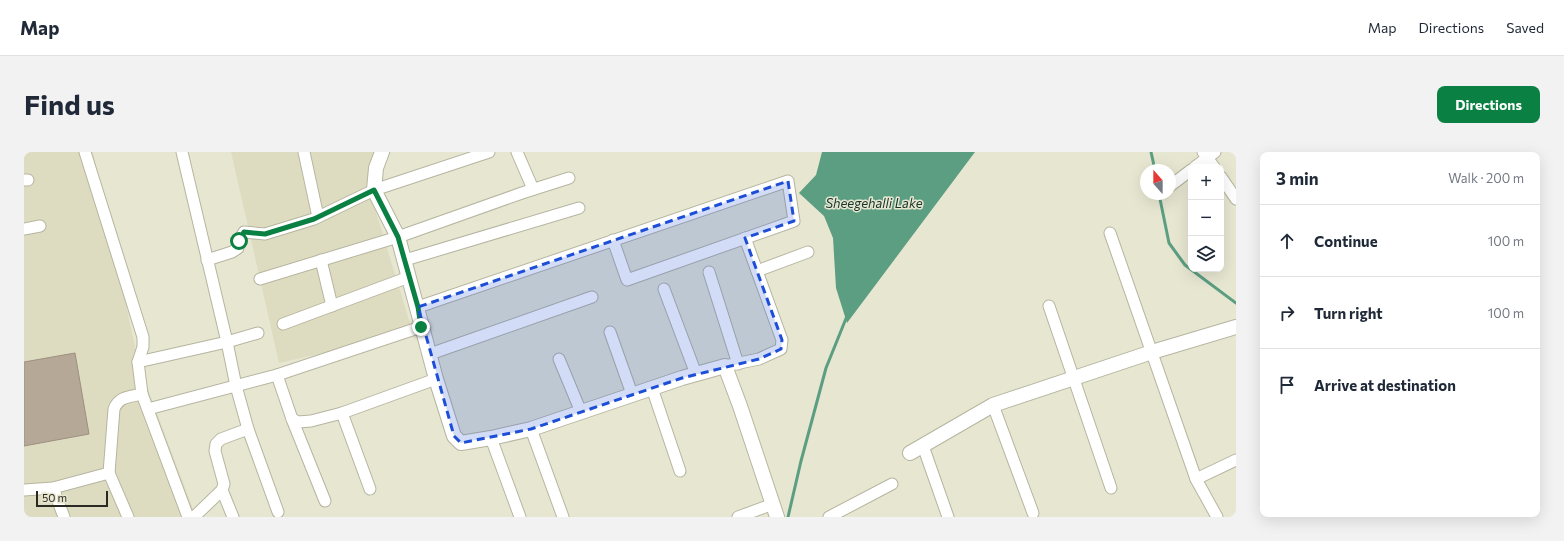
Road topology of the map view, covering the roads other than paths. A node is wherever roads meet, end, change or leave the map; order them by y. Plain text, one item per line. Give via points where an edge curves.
1 (85, 152) edge
2 (182, 152) edge
3 (304, 152) edge
4 (382, 152) edge
5 (489, 152) edge
6 (517, 152) edge
7 (1210, 157) edge
8 (1200, 164) edge
9 (1188, 172) edge
10 (569, 178) dead end
11 (1176, 181) edge
12 (1224, 181) edge
13 (533, 189) junction
14 (374, 190) junction
15 (1236, 198) edge
16 (580, 208) dead end
17 (318, 216) junction
18 (40, 226) dead end
19 (24, 229) edge
20 (1110, 233) dead end
21 (398, 237) junction
22 (745, 238) junction
23 (613, 240) junction
24 (808, 252) dead end
25 (207, 260) junction
26 (321, 260) junction
27 (404, 260) junction
28 (758, 271) junction
29 (709, 272) dead end
30 (409, 277) junction
31 (260, 279) dead end
32 (664, 289) dead end
33 (592, 297) dead end
34 (332, 306) junction
35 (1049, 306) dead end
36 (418, 307) junction
37 (283, 324) dead end
38 (421, 327) junction
39 (1236, 328) edge
40 (610, 332) dead end
41 (258, 334) dead end
42 (227, 342) junction
43 (1152, 352) junction
44 (430, 354) junction
45 (559, 359) dead end
46 (138, 362) junction
47 (732, 365) junction
48 (696, 374) junction
49 (276, 375) junction
50 (1073, 378) junction
51 (436, 379) junction
52 (236, 386) junction
53 (652, 388) junction
54 (142, 394) junction
55 (632, 394) junction
56 (993, 405) junction
57 (148, 409) junction
58 (581, 412) junction
59 (342, 413) junction
60 (292, 419) junction
61 (531, 428) junction
62 (248, 429) junction
63 (491, 438) junction
64 (923, 446) junction
65 (910, 453) dead end
66 (1236, 460) edge
67 (680, 471) dead end
68 (110, 473) junction
69 (1196, 479) junction
70 (892, 484) dead end
71 (53, 488) junction
72 (1111, 488) dead end
73 (370, 489) dead end
74 (24, 490) edge
75 (222, 490) junction
76 (324, 502) dead end
77 (775, 511) edge
78 (278, 512) dead end
79 (1033, 514) dead end
80 (64, 517) edge
81 (128, 517) edge
82 (188, 517) edge
83 (194, 517) edge
84 (233, 517) edge
85 (520, 517) edge
86 (564, 517) edge
87 (738, 517) edge
88 (829, 517) edge
89 (948, 517) edge
90 (1217, 517) edge

1 - 46 street via 143,337
2 - 25 street
3 - 17 street
4 - 14 street via 376,168
5 - 14 street
6 - 13 street
7 - 8 street
9 - 11 street
10 - 13 street
12 - 15 street
13 - 21 street
14 - 17 street
14 - 21 street
16 - 27 street
17 - 25 street via 265,234 244,232 238,248
18 - 19 street
20 - 43 street
21 - 26 street
21 - 27 street
22 - 23 street via 627,280
22 - 23 street via 794,221 788,181
22 - 28 street
23 - 36 street
24 - 28 street
25 - 42 street
26 - 31 street
26 - 34 street
27 - 30 street
28 - 47 street via 782,340 781,349 759,359
29 - 47 street
30 - 34 street
30 - 36 street
32 - 48 street
33 - 44 street
34 - 37 street
35 - 50 street
36 - 38 street
38 - 44 street
38 - 49 street
39 - 43 street
40 - 55 street
41 - 42 street
42 - 46 street
42 - 52 street
43 - 50 street
43 - 69 street
44 - 51 street
45 - 58 street
46 - 54 street
47 - 48 street
47 - 77 street via 740,406
48 - 53 street
49 - 52 street
49 - 60 street
50 - 56 street
50 - 72 street
51 - 59 street
51 - 63 street via 454,436 461,443
52 - 57 street
52 - 62 street
53 - 55 street
53 - 67 street
54 - 57 street
54 - 68 street via 123,399 114,409
55 - 58 street
56 - 64 street
56 - 79 street
57 - 82 street
58 - 61 street
59 - 60 street via 311,421 298,422
59 - 73 street
60 - 76 street
61 - 63 street
61 - 86 street
62 - 75 street via 221,439 216,444 215,451 224,484
62 - 78 street
63 - 85 street
64 - 65 street
64 - 89 street
66 - 69 street
68 - 71 street
68 - 81 street
69 - 90 street
70 - 88 street
71 - 74 street
71 - 80 street
75 - 83 street
75 - 84 street
77 - 87 street

